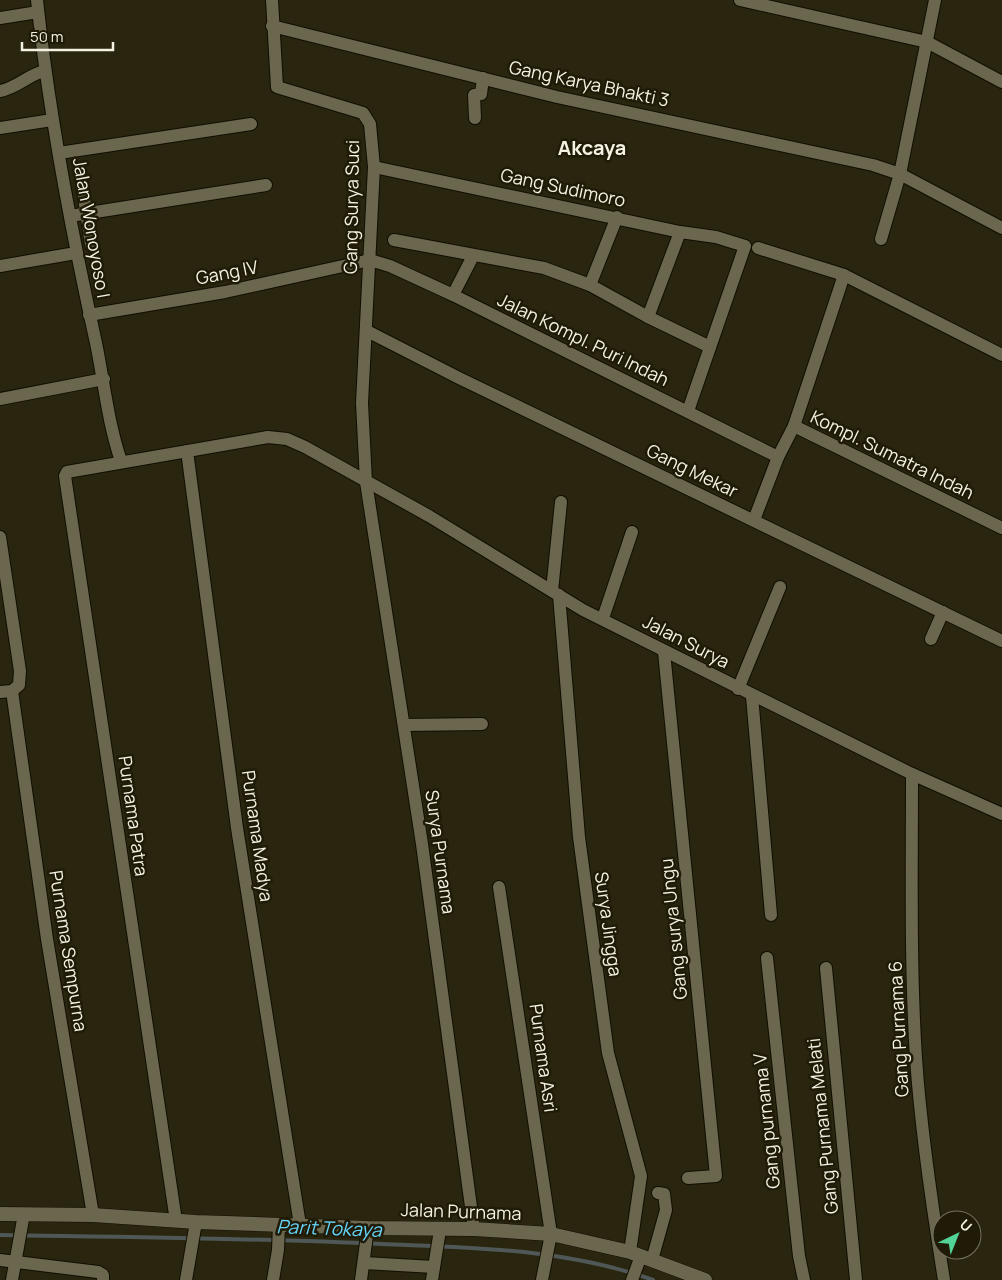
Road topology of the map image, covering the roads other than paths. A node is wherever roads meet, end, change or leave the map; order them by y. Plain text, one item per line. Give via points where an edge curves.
1 (272, 0) edge
2 (740, 0) edge
3 (935, 0) edge
4 (38, 6) edge
5 (0, 18) edge
6 (272, 26) junction
7 (927, 42) junction
8 (44, 71) junction
9 (483, 78) junction
10 (1002, 82) edge
11 (0, 91) edge
12 (475, 118) dead end
13 (52, 120) junction
14 (251, 124) dead end
15 (0, 128) edge
16 (59, 153) junction
17 (374, 168) junction
18 (900, 174) junction
19 (82, 184) dead end
20 (266, 185) dead end
21 (86, 214) junction
22 (70, 216) junction
23 (617, 217) junction
24 (1002, 228) edge
25 (680, 232) junction
26 (881, 239) dead end
27 (394, 240) dead end
28 (91, 245) dead end
29 (758, 248) dead end
30 (76, 253) junction
31 (473, 256) junction
32 (370, 260) junction
33 (0, 266) edge
34 (844, 274) junction
35 (590, 285) junction
36 (453, 295) junction
37 (89, 315) junction
38 (648, 317) junction
39 (367, 331) junction
40 (710, 347) junction
41 (1002, 355) edge
42 (104, 379) junction
43 (0, 399) edge
44 (688, 411) junction
45 (794, 426) junction
46 (187, 451) junction
47 (778, 457) junction
48 (121, 461) junction
49 (366, 482) junction
50 (561, 502) dead end
51 (754, 520) junction
52 (1002, 528) edge
53 (632, 532) dead end
54 (0, 537) edge
55 (780, 587) dead end
56 (555, 593) junction
57 (943, 612) junction
58 (603, 618) junction
59 (931, 639) dead end
60 (1002, 641) edge
61 (664, 652) junction
62 (738, 688) junction
63 (6, 692) edge
64 (752, 696) junction
65 (482, 724) dead end
66 (404, 725) junction
67 (912, 774) junction
68 (1002, 814) edge
69 (499, 887) dead end
70 (771, 915) dead end
71 (767, 958) dead end
72 (826, 968) dead end
73 (688, 1178) dead end
74 (658, 1194) dead end
75 (0, 1214) edge
76 (93, 1215) junction
77 (24, 1219) junction
78 (176, 1221) junction
79 (300, 1225) junction
80 (195, 1227) junction
81 (474, 1229) junction
82 (279, 1230) junction
83 (367, 1234) junction
84 (439, 1236) junction
85 (551, 1238) junction
86 (640, 1257) junction
87 (0, 1260) edge
88 (365, 1260) junction
89 (16, 1262) junction
90 (435, 1262) junction
91 (543, 1275) edge
92 (695, 1278) edge
93 (12, 1280) edge
94 (103, 1280) edge
95 (186, 1280) edge
96 (273, 1280) edge
97 (361, 1280) edge
98 (432, 1280) edge
99 (632, 1280) edge
100 (804, 1280) edge
101 (856, 1280) edge
102 (944, 1280) edge

1 - 6 street, Gang Surya Suci
2 - 7 street
3 - 7 street
4 - 5 street
4 - 8 street, Jalan Wonoyoso I
6 - 9 street, Gang Karya Bhakti 3
6 - 17 street, Gang Surya Suci via 275,85 365,114 370,124
7 - 10 street
7 - 18 street
8 - 11 street
8 - 13 street, Jalan Wonoyoso I
9 - 12 street via 481,94 474,95
9 - 18 street, Gang Karya Bhakti 3 via 774,142
13 - 15 street
13 - 16 street, Jalan Wonoyoso I
14 - 16 street
16 - 22 street, Jalan Wonoyoso I
17 - 23 street, Gang Sudimoro
17 - 32 street, Gang Surya Suci
18 - 24 street, Gang Karya Bhakti 3
18 - 26 street
19 - 21 street
20 - 21 street
21 - 22 street
21 - 28 street
22 - 30 street, Jalan Wonoyoso I
23 - 25 street, Gang Sudimoro
23 - 35 street
25 - 38 street
25 - 40 street, Gang Sudimoro via 716,237 745,246
27 - 31 street
29 - 34 street
30 - 33 street
30 - 37 street, Jalan Wonoyoso I
31 - 35 street via 536,265
31 - 36 street
32 - 36 street, Jalan Kompl. Puri Indah
32 - 37 street, Gang IV via 225,292
32 - 39 street, Gang Surya Suci
34 - 41 street
34 - 45 street
35 - 38 street
36 - 44 street, Jalan Kompl. Puri Indah
37 - 42 street, Jalan Wonoyoso I
38 - 40 street
39 - 49 street, Gang Surya Suci via 362,403
39 - 51 street, Gang Mekar
40 - 44 street
42 - 43 street
42 - 48 street, Jalan Wonoyoso I via 112,434
44 - 47 street, Jalan Kompl. Puri Indah
45 - 47 street
45 - 52 street, Kompl. Sumatra Indah
46 - 48 street, Jalan Surya
46 - 49 street, Jalan Surya via 268,437 287,439
46 - 79 street, Purnama Madya via 237,828
47 - 51 street
48 - 78 street, Purnama Patra via 80,468 67,472 65,476
49 - 56 street, Jalan Surya via 430,516
49 - 66 street, Surya Purnama
50 - 56 street, Surya Jingga
51 - 57 street, Gang Mekar
53 - 58 street
54 - 63 street, Purnama Sempurna via 20,671 20,683
55 - 62 street
56 - 58 street, Jalan Surya
56 - 86 street, Surya Jingga via 579,837 608,1053 641,1176
57 - 59 street
57 - 60 street, Gang Mekar
58 - 61 street, Jalan Surya
61 - 62 street, Jalan Surya
61 - 73 street, Gang surya Ungu via 716,1176
62 - 64 street, Jalan Surya
63 - 76 street, Purnama Sempurna
64 - 67 street, Jalan Surya
64 - 70 street
65 - 66 street
66 - 81 street, Surya Purnama
67 - 68 street, Jalan Surya
67 - 102 street, Gang Purnama 6 via 911,951 916,1058 929,1186
69 - 85 street, Purnama Asri
71 - 100 street, Gang purnama V
72 - 101 street, Gang Purnama Melati
74 - 86 street via 664,1194 666,1210
75 - 77 street, Jalan Purnama
76 - 77 street, Jalan Purnama
76 - 78 street, Jalan Purnama
77 - 89 street
78 - 80 street, Jalan Purnama
79 - 82 street, Jalan Purnama
79 - 83 street, Jalan Purnama
80 - 82 street, Jalan Purnama
80 - 95 street
81 - 84 street, Jalan Purnama
81 - 85 street, Jalan Purnama
82 - 96 street
83 - 84 street, Jalan Purnama
83 - 88 street
84 - 90 street
85 - 86 street, Jalan Purnama
85 - 91 street
86 - 92 street, Jalan Purnama
86 - 99 street
87 - 89 street
88 - 90 street
88 - 97 street
89 - 93 street
89 - 94 street via 98,1272 103,1274
90 - 98 street

